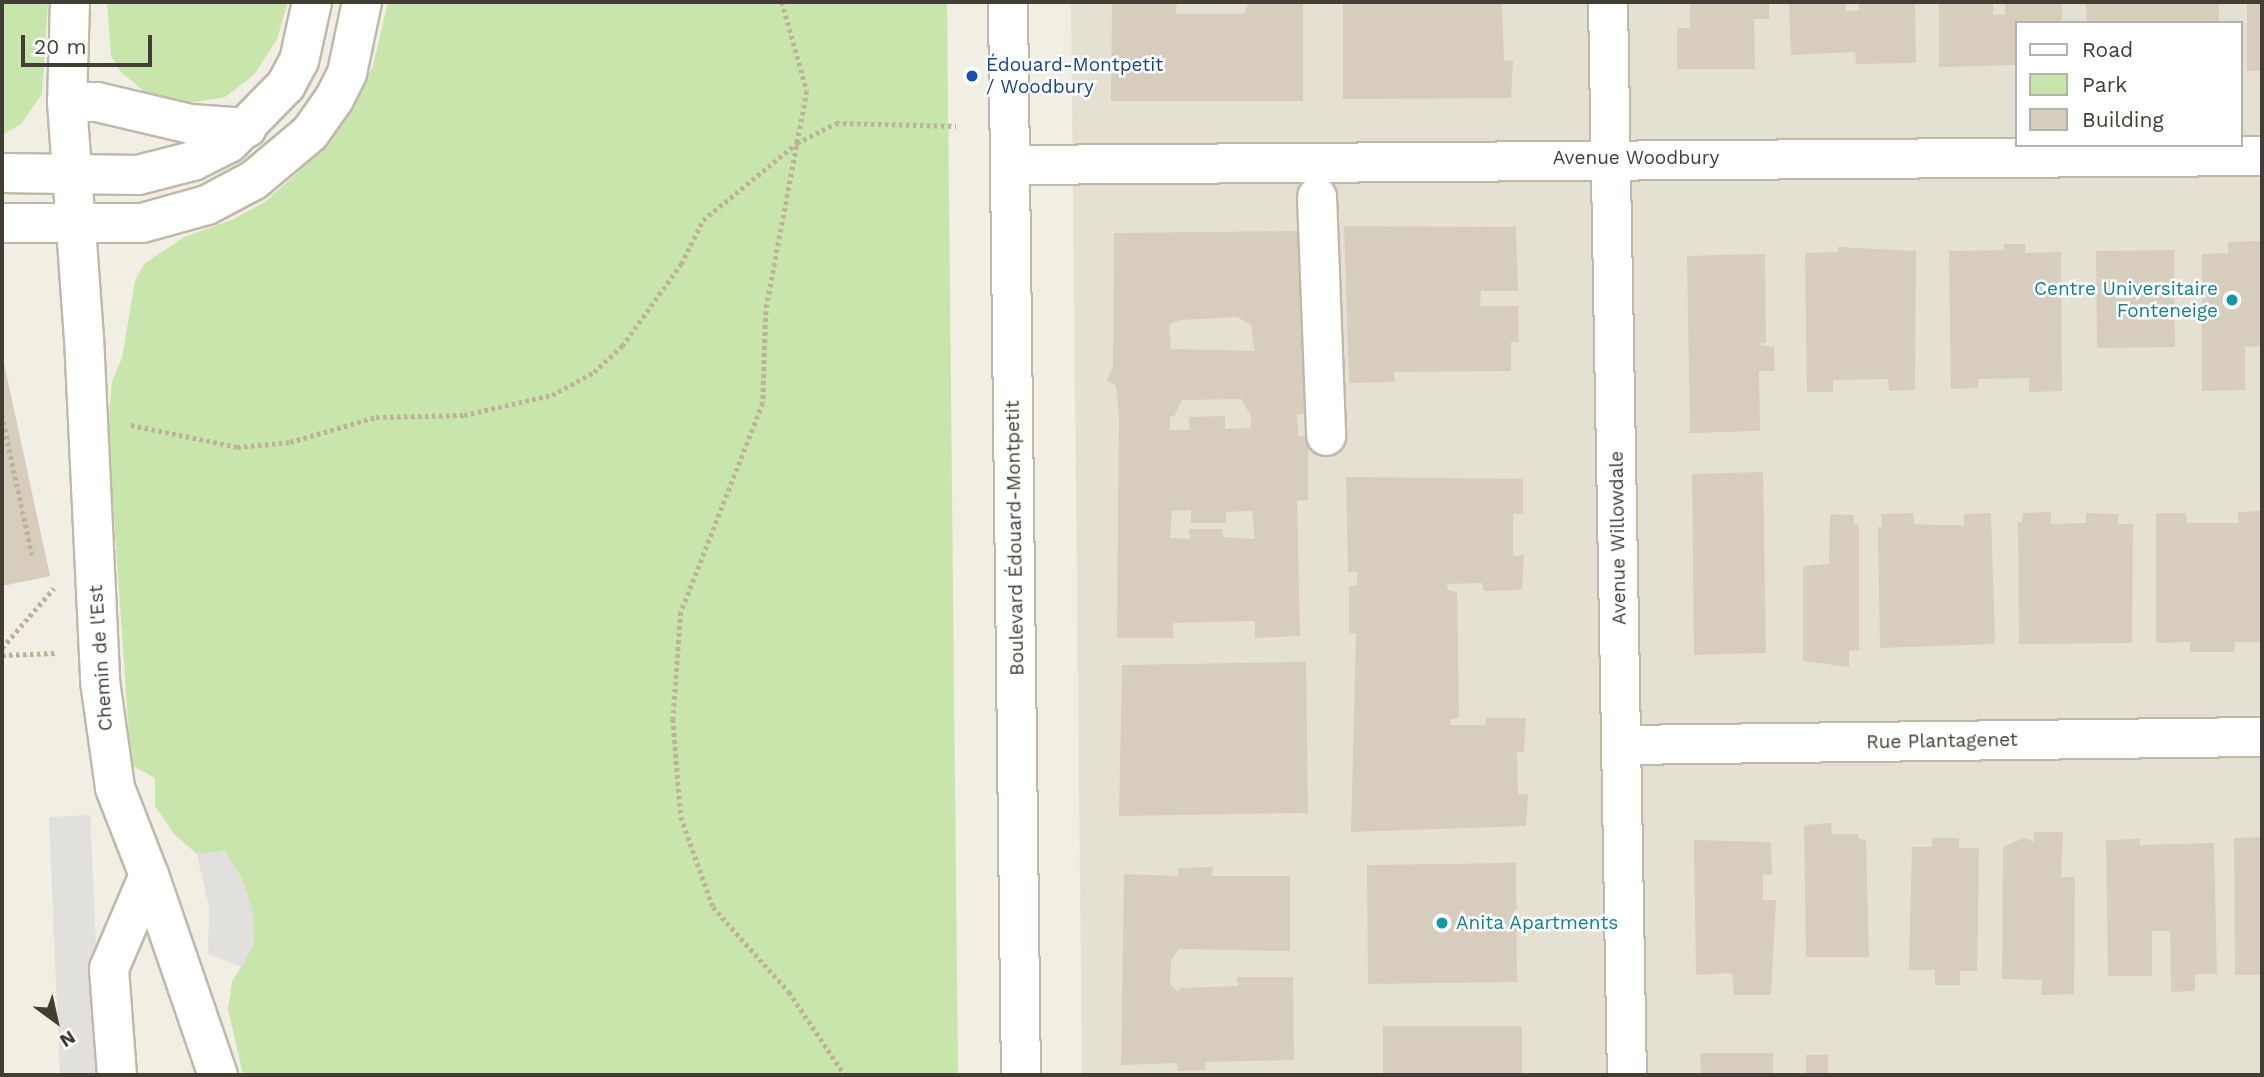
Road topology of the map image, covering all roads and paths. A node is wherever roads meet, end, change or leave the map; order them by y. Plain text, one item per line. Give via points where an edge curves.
1 (70, 2) edge
2 (312, 2) edge
3 (362, 2) edge
4 (782, 2) edge
5 (1008, 2) edge
6 (1608, 2) edge
7 (67, 102) junction
8 (956, 126) dead end
9 (247, 128) junction
10 (797, 143) junction
11 (2262, 156) edge
12 (1610, 158) junction
13 (1010, 165) junction
14 (2, 173) edge
15 (73, 176) junction
16 (1317, 197) dead end
17 (2, 223) edge
18 (75, 225) junction
19 (2, 415) edge
20 (88, 425) junction
21 (1326, 436) dead end
22 (32, 555) dead end
23 (54, 587) dead end
24 (2, 648) edge
25 (57, 653) dead end
26 (2, 655) edge
27 (2262, 737) edge
28 (1622, 745) junction
29 (149, 876) junction
30 (117, 1075) edge
31 (218, 1075) edge
32 (845, 1075) edge
33 (1021, 1075) edge
34 (1627, 1075) edge

1 - 7 street, Chemin de l'Est
2 - 9 street via 299,61 286,85
3 - 18 street via 347,73 334,99 310,133 254,180 175,216 142,223
4 - 10 path via 807,91
5 - 13 street, Boulevard Édouard-Montpetit
6 - 12 street, Avenue Willowdale
7 - 9 street via 97,102 191,124
7 - 15 street, Chemin de l'Est
8 - 10 path via 836,123
9 - 15 street via 193,161 138,174
10 - 20 path via 703,220 681,264 622,346 594,372 552,395 464,415 376,417 290,442 237,447 153,433 133,425
10 - 32 path via 766,311 763,403 681,612 673,719 681,817 713,907 789,992
11 - 12 street, Avenue Woodbury
12 - 13 street, Avenue Woodbury
12 - 28 street, Avenue Willowdale
13 - 33 street, Boulevard Édouard-Montpetit
14 - 15 street
15 - 18 street, Chemin de l'Est
16 - 21 street
17 - 18 street
18 - 20 street, Chemin de l'Est
19 - 22 path
20 - 29 street, Chemin de l'Est via 107,738 116,788
23 - 24 path
25 - 26 path
27 - 28 street, Rue Plantagenet
28 - 34 street, Avenue Willowdale
29 - 30 street via 109,969
29 - 31 street, Chemin de l'Est

